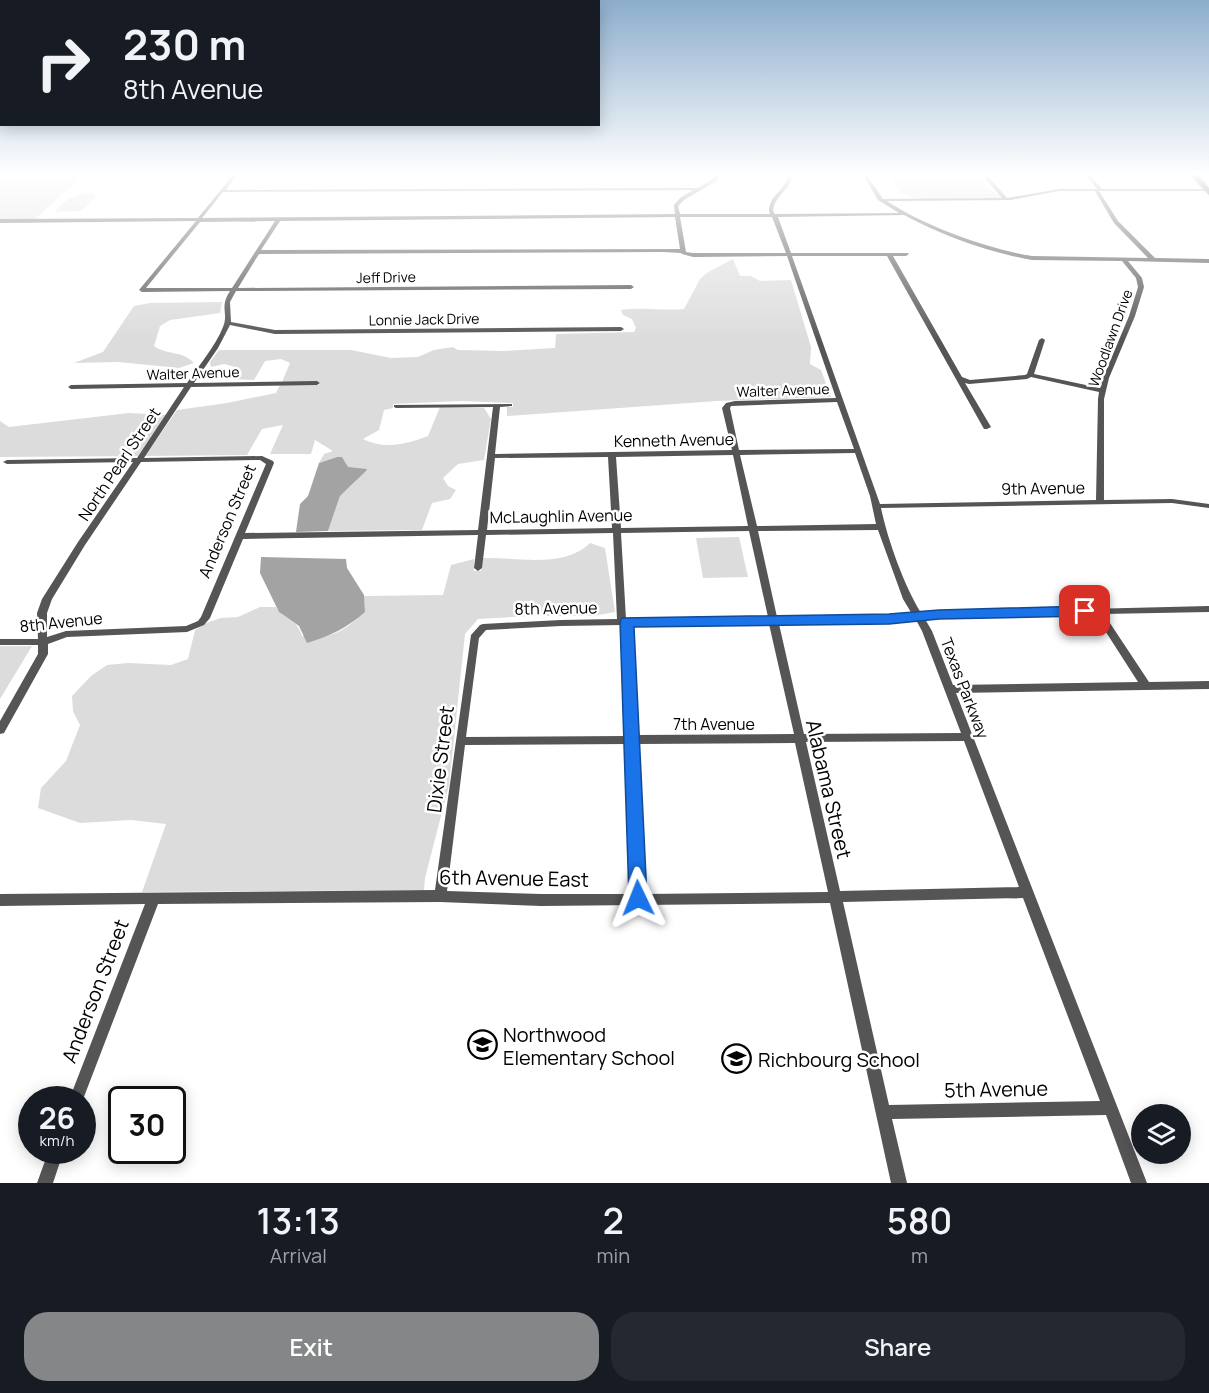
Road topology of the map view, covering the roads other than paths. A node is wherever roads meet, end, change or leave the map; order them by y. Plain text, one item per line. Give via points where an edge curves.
1 (192, 230) edge
2 (271, 230) edge
3 (679, 230) edge
4 (780, 230) edge
5 (947, 230) edge
6 (1124, 230) edge
7 (683, 251) junction
8 (257, 252) junction
9 (890, 254) junction
10 (906, 254) dead end
11 (789, 255) junction
12 (1124, 260) junction
13 (1153, 260) junction
14 (1209, 261) edge
15 (631, 287) dead end
16 (233, 290) junction
17 (228, 323) junction
18 (621, 329) dead end
19 (1042, 340) dead end
20 (1030, 375) junction
21 (959, 378) junction
22 (317, 383) dead end
23 (189, 385) junction
24 (71, 387) dead end
25 (1102, 391) junction
26 (840, 400) junction
27 (728, 404) joint
28 (497, 405) junction
29 (510, 405) dead end
30 (396, 406) dead end
31 (987, 427) dead end
32 (858, 451) junction
33 (735, 452) junction
34 (612, 454) junction
35 (491, 456) junction
36 (138, 460) junction
37 (7, 462) dead end
38 (1100, 502) junction
39 (877, 506) junction
40 (1209, 506) edge
41 (881, 527) junction
42 (752, 529) junction
43 (617, 531) junction
44 (481, 532) junction
45 (241, 536) junction
46 (478, 568) dead end
47 (1209, 609) edge
48 (1097, 611) junction
49 (920, 616) junction
50 (773, 620) junction
51 (624, 622) junction
52 (197, 626) joint
53 (481, 628) joint
54 (0, 642) edge
55 (44, 642) junction
56 (1209, 685) edge
57 (1146, 686) junction
58 (949, 689) junction
59 (0, 730) edge
60 (967, 737) junction
61 (800, 738) junction
62 (632, 739) junction
63 (461, 741) junction
64 (1027, 892) junction
65 (440, 896) junction
66 (835, 896) junction
67 (154, 898) junction
68 (638, 898) junction
69 (0, 900) edge
70 (81, 1086) edge
71 (1110, 1108) junction
72 (884, 1112) junction
73 (52, 1164) edge
74 (45, 1183) edge
75 (899, 1183) edge
76 (1139, 1183) edge

1 - 16 street, Jeff Drive via 142,290
2 - 8 street, North Pearl Street
3 - 7 street
4 - 11 street, Texas Parkway
5 - 12 street via 1019,257
6 - 13 street
7 - 8 street
7 - 11 street via 693,255
8 - 16 street, North Pearl Street
9 - 10 street
9 - 11 street
9 - 21 street
11 - 26 street, Texas Parkway
12 - 13 street
12 - 25 street, Woodlawn Drive via 1142,287
13 - 14 street
15 - 16 street, Jeff Drive
16 - 17 street, North Pearl Street via 226,302
17 - 18 street, Lonnie Jack Drive via 275,332
17 - 23 street, North Pearl Street
19 - 20 street
20 - 21 street via 972,382
20 - 25 street
21 - 31 street
22 - 23 street, Walter Avenue
23 - 24 street, Walter Avenue
23 - 36 street, North Pearl Street
25 - 38 street, Woodlawn Drive
26 - 27 street, Walter Avenue
26 - 32 street, Texas Parkway
27 - 33 street, Alabama Street
28 - 29 street
28 - 30 street
28 - 35 street
32 - 33 street, Kenneth Avenue
32 - 39 street, Texas Parkway
33 - 34 street, Kenneth Avenue
33 - 42 street, Alabama Street
34 - 35 street, Kenneth Avenue
34 - 43 street
35 - 44 street
36 - 37 street
36 - 45 street, Anderson Street via 268,461 270,468
36 - 55 street, North Pearl Street via 47,599 42,613
38 - 39 street, 9th Avenue
38 - 40 street, 9th Avenue via 1172,501
39 - 41 street, Texas Parkway
41 - 42 street, McLaughlin Avenue
41 - 49 street, Texas Parkway via 908,599
42 - 43 street, McLaughlin Avenue
42 - 50 street, Alabama Street
43 - 44 street, McLaughlin Avenue
43 - 51 street
44 - 45 street, McLaughlin Avenue
44 - 46 street
45 - 52 street, Anderson Street via 205,618
47 - 48 street, 8th Avenue
48 - 49 street, 8th Avenue
48 - 57 street
49 - 50 street, 8th Avenue
49 - 58 street, Texas Parkway
50 - 51 street, 8th Avenue
50 - 61 street, Alabama Street
51 - 53 street, 8th Avenue via 503,624
51 - 62 street
52 - 55 street, 8th Avenue via 66,634
53 - 63 street, Dixie Street via 474,637
54 - 55 street, 8th Avenue
55 - 59 street, North Pearl Street via 43,654
56 - 57 street
57 - 58 street
58 - 60 street, Texas Parkway
60 - 61 street, 7th Avenue
60 - 64 street, Texas Parkway
61 - 62 street, 7th Avenue
61 - 66 street, Alabama Street
62 - 63 street, 7th Avenue
62 - 68 street
63 - 65 street, Dixie Street
64 - 66 street, 6th Avenue East
64 - 71 street, Texas Parkway
65 - 67 street, 6th Avenue East
65 - 68 street, 6th Avenue East via 510,900
66 - 68 street, 6th Avenue East
66 - 72 street, Alabama Street
67 - 69 street, 6th Avenue East
67 - 70 street, Anderson Street
71 - 72 street, 5th Avenue
71 - 76 street, Texas Parkway
72 - 75 street, Alabama Street
73 - 74 street

